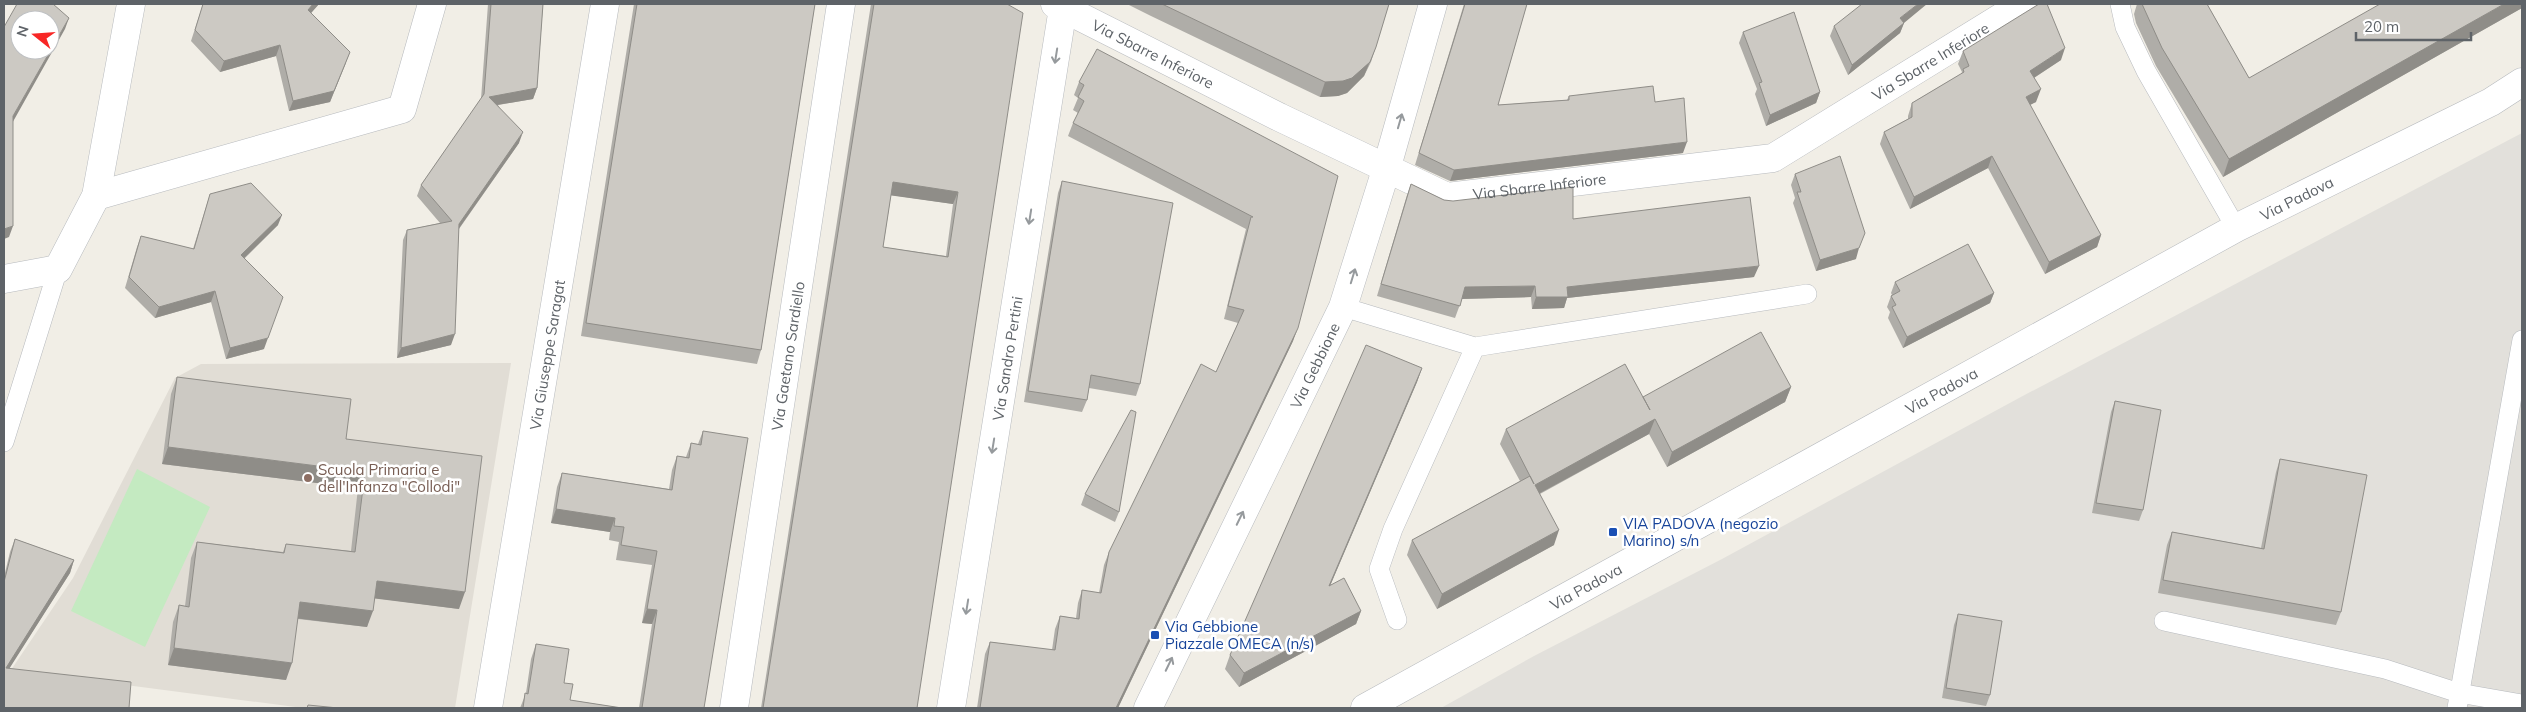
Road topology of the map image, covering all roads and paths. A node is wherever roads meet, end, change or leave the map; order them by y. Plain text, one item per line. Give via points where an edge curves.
1 (131, 4) edge
2 (432, 4) edge
3 (606, 4) edge
4 (841, 4) edge
5 (1433, 4) edge
6 (2023, 4) edge
7 (2120, 4) edge
8 (1059, 6) edge
9 (2522, 82) edge
10 (1386, 170) junction
11 (96, 196) junction
12 (2236, 228) junction
13 (58, 269) junction
14 (4, 279) edge
15 (1807, 294) dead end
16 (1344, 307) junction
17 (2522, 340) edge
18 (1475, 347) junction
19 (4, 442) edge
20 (1397, 620) dead end
21 (2164, 621) dead end
22 (2458, 701) edge
23 (2522, 704) edge
24 (488, 708) edge
25 (734, 708) edge
26 (951, 708) edge
27 (1148, 708) edge
28 (1365, 708) edge

1 - 11 street
2 - 11 street via 402,109
3 - 24 street, Via Giuseppe Saragat
4 - 25 street, Via Gaetano Sardiello
10 -> 5 street, Via Gebbione
6 - 10 street, Via Sbarre Inferiore via 1773,158 1447,197
7 - 12 lane via 2125,26 2146,71
8 - 10 street, Via Sbarre Inferiore
8 -> 26 street, Via Sandro Pertini
9 - 12 street, Via Padova via 2492,102
16 -> 10 street, Via Gebbione
11 - 13 street
12 - 28 street, Via Padova
13 - 14 street
13 - 19 lane
15 - 18 lane
16 - 18 lane
27 -> 16 street, Via Gebbione
17 - 22 lane
18 - 20 lane via 1393,529 1379,569
21 - 22 lane via 2385,669
22 - 23 lane

